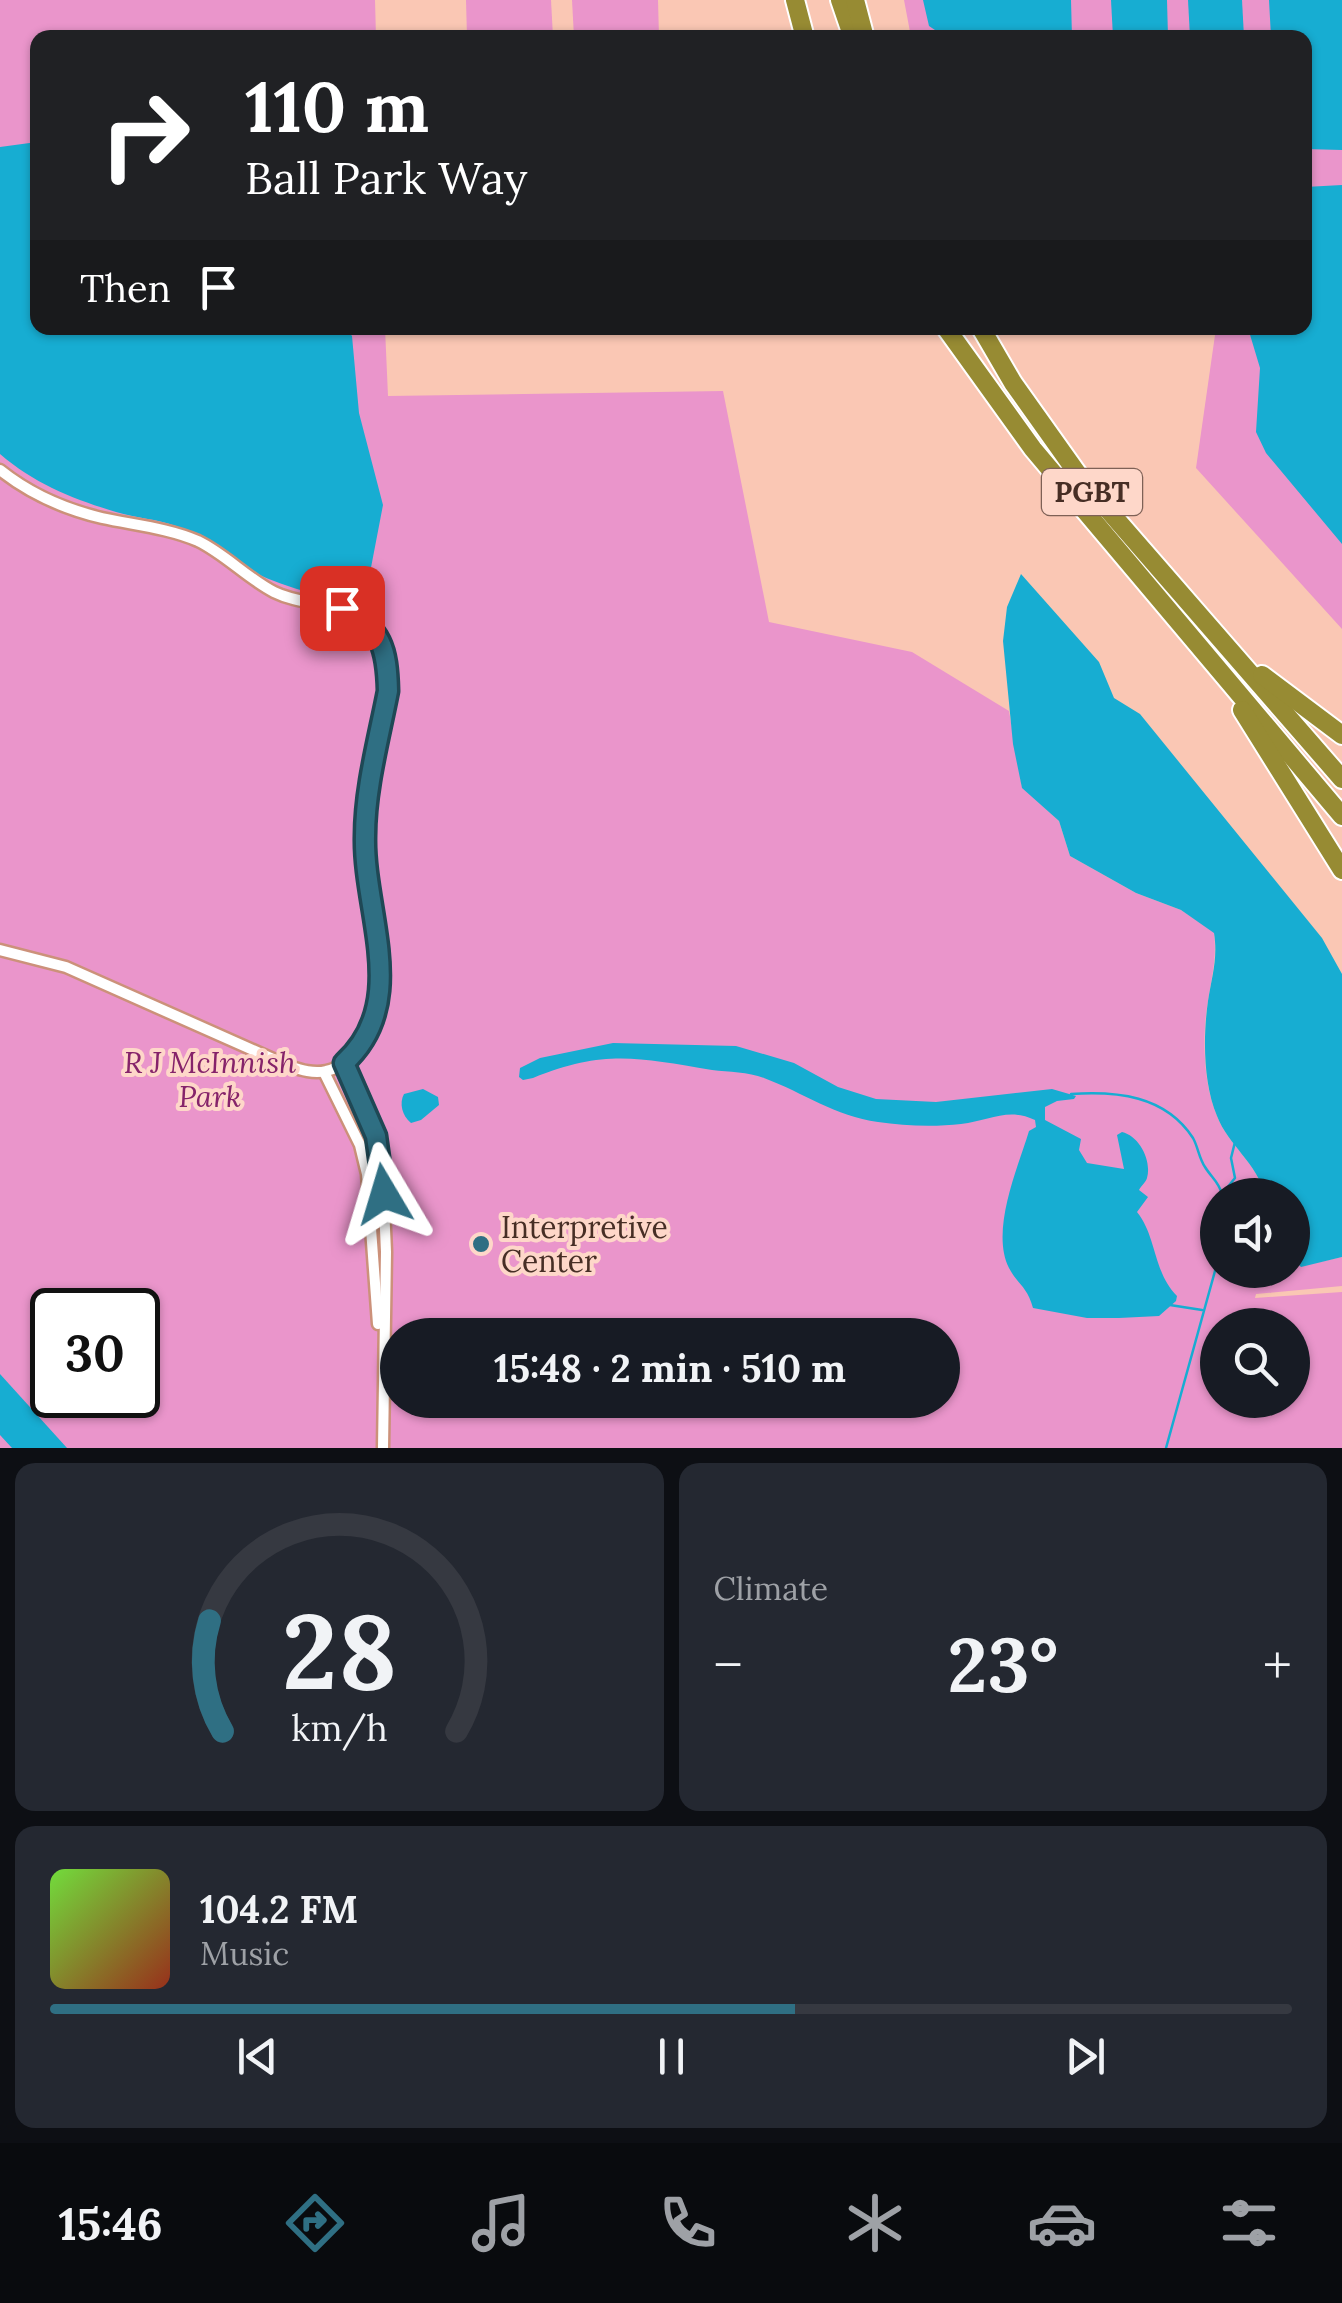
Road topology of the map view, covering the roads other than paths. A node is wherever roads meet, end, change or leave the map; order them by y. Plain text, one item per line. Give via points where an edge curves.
1 (792, 0) edge
2 (840, 0) edge
3 (855, 0) edge
4 (802, 30) edge
5 (850, 30) edge
6 (862, 30) edge
7 (951, 335) edge
8 (985, 335) edge
9 (0, 470) edge
10 (1222, 641) junction
11 (1204, 650) junction
12 (1342, 734) edge
13 (1342, 779) edge
14 (1342, 816) edge
15 (1342, 870) edge
16 (0, 950) edge
17 (344, 1063) junction
18 (324, 1072) junction
19 (384, 1318) edge
20 (380, 1361) edge
21 (382, 1418) edge
22 (383, 1448) edge

1 - 4 highway
2 - 5 highway
3 - 6 highway
7 - 11 highway, PGBT via 1033,449
8 - 10 highway, PGBT via 1082,480
9 - 17 street via 69,509 200,542 276,593 342,608 374,630 384,649 388,691 364,834 382,987 368,1032
10 - 12 highway
10 - 13 highway, PGBT
11 - 14 highway, PGBT
11 - 15 highway
16 - 18 street via 66,967 289,1066
17 - 18 street
17 - 19 street via 382,1160
18 - 20 street via 367,1174
21 - 22 street

